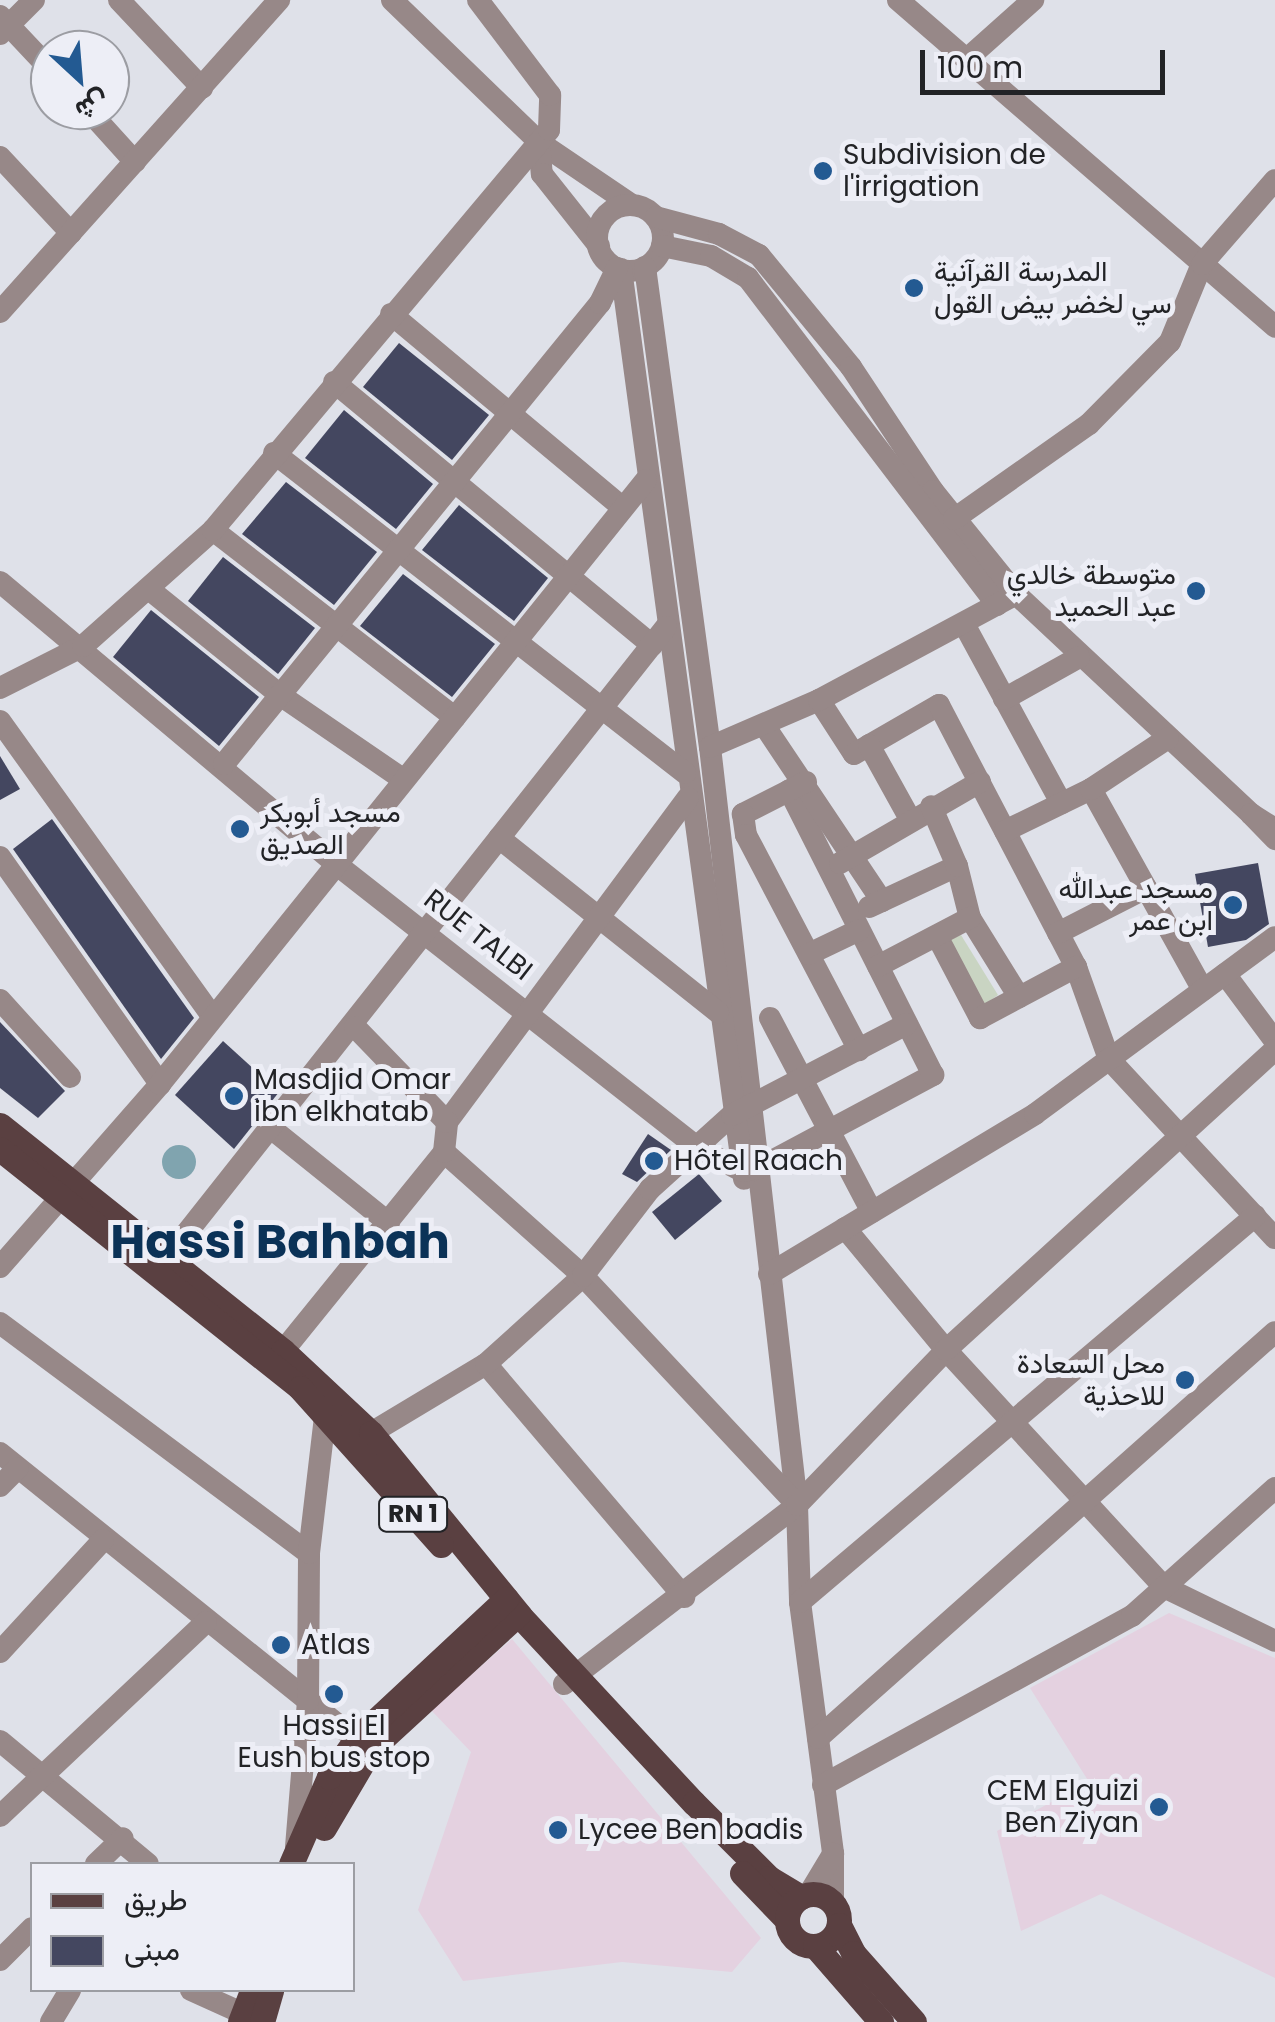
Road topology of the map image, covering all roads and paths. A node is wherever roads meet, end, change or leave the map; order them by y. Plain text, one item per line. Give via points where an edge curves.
1 (34, 0) edge
2 (119, 0) edge
3 (278, 0) edge
4 (392, 0) edge
5 (478, 0) edge
6 (898, 0) edge
7 (1034, 0) edge
8 (3, 25) edge
9 (30, 50) edge
10 (967, 59) junction
11 (202, 88) junction
12 (106, 130) edge
13 (539, 142) junction
14 (0, 157) edge
15 (136, 162) junction
16 (1275, 180) edge
17 (632, 205) junction
18 (656, 217) junction
19 (71, 233) junction
20 (598, 246) junction
21 (662, 246) junction
22 (1202, 264) junction
23 (645, 267) junction
24 (619, 268) junction
25 (600, 304) junction
26 (628, 306) junction
27 (0, 312) edge
28 (392, 314) junction
29 (1275, 327) edge
30 (334, 382) junction
31 (509, 409) junction
32 (274, 453) junction
33 (450, 480) junction
34 (646, 480) junction
35 (624, 508) junction
36 (954, 519) junction
37 (213, 530) junction
38 (396, 548) junction
39 (568, 576) junction
40 (0, 582) edge
41 (150, 590) junction
42 (1006, 600) junction
43 (336, 624) junction
44 (964, 624) junction
45 (659, 636) junction
46 (512, 643) junction
47 (82, 646) junction
48 (1078, 656) junction
49 (0, 688) edge
50 (280, 695) junction
51 (1004, 699) junction
52 (819, 700) junction
53 (600, 710) junction
54 (455, 718) junction
55 (0, 721) edge
56 (764, 725) junction
57 (1168, 738) junction
58 (869, 746) junction
59 (710, 748) junction
60 (224, 764) junction
61 (685, 773) junction
62 (401, 778) junction
63 (980, 782) junction
64 (797, 786) junction
65 (1091, 789) junction
66 (688, 798) junction
67 (1062, 803) junction
68 (931, 806) junction
69 (1251, 814) junction
70 (910, 819) junction
71 (1275, 829) edge
72 (1005, 830) junction
73 (499, 838) junction
74 (1275, 840) edge
75 (853, 854) junction
76 (0, 858) edge
77 (336, 864) junction
78 (957, 866) junction
79 (830, 870) junction
80 (1146, 888) junction
81 (882, 900) junction
82 (600, 918) junction
83 (970, 918) junction
84 (856, 923) junction
85 (428, 933) junction
86 (1058, 933) junction
87 (937, 936) junction
88 (1275, 937) edge
89 (809, 954) junction
90 (878, 966) junction
91 (1076, 967) junction
92 (1225, 974) junction
93 (1203, 990) junction
94 (1019, 997) junction
95 (0, 1000) edge
96 (718, 1012) junction
97 (530, 1014) junction
98 (212, 1016) junction
99 (770, 1018) dead end
100 (907, 1024) junction
101 (355, 1027) junction
102 (1275, 1041) edge
103 (859, 1050) junction
104 (1275, 1050) edge
105 (1109, 1059) junction
106 (70, 1077) dead end
107 (803, 1081) junction
108 (160, 1084) junction
109 (742, 1112) junction
110 (447, 1122) junction
111 (0, 1125) edge
112 (272, 1130) junction
113 (829, 1131) junction
114 (1180, 1136) junction
115 (0, 1148) edge
116 (700, 1148) junction
117 (444, 1152) junction
118 (750, 1170) junction
119 (68, 1192) junction
120 (872, 1212) junction
121 (1255, 1216) junction
122 (389, 1223) junction
123 (845, 1228) junction
124 (1275, 1238) edge
125 (166, 1259) junction
126 (0, 1267) edge
127 (769, 1274) junction
128 (583, 1276) junction
129 (0, 1322) edge
130 (1275, 1332) edge
131 (946, 1350) junction
132 (283, 1351) junction
133 (486, 1364) junction
134 (324, 1416) junction
135 (1013, 1423) junction
136 (370, 1433) junction
137 (9, 1460) edge
138 (0, 1486) edge
139 (1275, 1488) edge
140 (1084, 1500) junction
141 (796, 1505) junction
142 (104, 1540) junction
143 (309, 1553) junction
144 (1164, 1587) junction
145 (684, 1597) junction
146 (800, 1602) junction
147 (507, 1610) junction
148 (206, 1622) junction
149 (1275, 1641) edge
150 (0, 1652) edge
151 (570, 1679) junction
152 (308, 1700) junction
153 (818, 1738) junction
154 (0, 1742) edge
155 (364, 1744) junction
156 (43, 1774) junction
157 (823, 1785) junction
158 (0, 1816) edge
159 (123, 1838) junction
160 (298, 1859) edge
161 (98, 1862) edge
162 (146, 1862) edge
163 (821, 1905) junction
164 (787, 1920) junction
165 (30, 1930) edge
166 (814, 1946) junction
167 (0, 1960) edge
168 (69, 1992) edge
169 (196, 1992) edge
170 (269, 1992) edge
171 (249, 2012) edge
172 (875, 2019) edge
173 (50, 2022) edge
174 (914, 2022) edge

1 - 8 street
2 - 11 street
3 - 11 street
4 - 13 street
5 - 13 street via 550,95 552,122
6 - 10 street
7 - 10 street
8 - 9 street
10 - 22 street
11 - 15 street
12 - 15 street
13 - 17 street
13 - 20 street via 542,174
13 - 28 street
14 - 19 street
15 - 19 street
16 - 22 street
17 - 18 street
17 - 20 street via 608,214
18 - 21 street
18 - 36 street via 720,234 767,264 851,367
19 - 27 street
20 - 24 street
21 - 23 street
21 - 42 street via 712,256 748,278
22 - 29 street
22 - 36 street via 1170,342 1090,424
23 - 24 street
23 - 59 street
24 - 25 street
24 - 26 street
25 - 26 street
25 - 31 street
26 - 34 street
28 - 30 street
28 - 31 street
30 - 32 street
30 - 33 street
31 - 33 street
31 - 35 street
32 - 37 street
32 - 38 street
33 - 38 street
33 - 39 street
34 - 35 street
34 - 45 street
35 - 39 street
36 - 42 street
37 - 41 street
37 - 43 street
38 - 43 street
38 - 46 street
39 - 45 street
39 - 46 street
40 - 47 street, RUE TALBI
41 - 47 street
41 - 50 street
42 - 44 street
42 - 48 street
43 - 50 street
43 - 54 street
44 - 51 street
44 - 52 street
45 - 53 street
45 - 61 street
46 - 53 street
46 - 54 street
47 - 49 street
47 - 60 street, RUE TALBI
48 - 51 street
48 - 57 street
50 - 60 street
50 - 62 street
51 - 67 street
52 - 56 street
52 - 58 street via 854,754
53 - 61 street
53 - 73 street
54 - 62 street
55 - 98 street
56 - 59 street
56 - 64 street
57 - 65 street
57 - 69 street
58 - 63 street via 939,706
58 - 70 street
59 - 109 street
60 - 77 street, RUE TALBI
61 - 66 street
62 - 77 street
63 - 68 street
63 - 72 street
64 - 75 street
64 - 79 street
64 - 89 street via 743,814 746,835
65 - 67 street
65 - 80 street
66 - 82 street
66 - 96 street
67 - 72 street
68 - 70 street
68 - 78 street
69 - 71 street
69 - 74 street
70 - 75 street
72 - 86 street
73 - 82 street
73 - 85 street
75 - 79 street
75 - 81 street
76 - 108 street
77 - 85 street, RUE TALBI
77 - 98 street
78 - 81 street
78 - 83 street
79 - 84 street
80 - 86 street
80 - 93 street
81 - 84 street
82 - 96 street
82 - 97 street
83 - 87 street
83 - 94 street
84 - 89 street
84 - 90 street
85 - 97 street, RUE TALBI
85 - 101 street
86 - 91 street
87 - 90 street
87 - 94 street via 980,1018
88 - 92 street
89 - 103 street
90 - 100 street
91 - 94 street
91 - 105 street
92 - 93 street
92 - 102 street
93 - 105 street
95 - 106 street
96 - 109 street
97 - 110 street
97 - 116 street, RUE TALBI
98 - 108 street
99 - 107 street
100 - 103 street
100 - 113 street via 933,1074
101 - 110 street
101 - 112 street
103 - 107 street
104 - 114 street
105 - 114 street
105 - 120 street via 1035,1114
107 - 109 street
107 - 113 street
108 - 119 street
109 - 116 street
109 - 118 street
110 - 117 street
111 - 119 main road, RN 1
112 - 122 street
112 - 125 street
113 - 118 street
113 - 120 street
114 - 121 street
114 - 131 street
115 - 119 main road, RN 1
116 - 118 street, RUE TALBI
116 - 128 street via 650,1189
117 - 122 street
117 - 128 street
118 - 127 street
119 - 125 main road, RN 1
119 - 126 street
119 - 134 main road, RN 1 via 300,1388
120 - 123 street
121 - 124 street
121 - 135 street
122 - 132 street
123 - 127 street
123 - 131 street
125 - 132 main road, RN 1
127 - 141 street
128 - 133 street
128 - 141 street
129 - 143 street
130 - 140 street
131 - 135 street
131 - 141 street
132 - 136 main road, RN 1
133 - 136 street
133 - 145 street
134 - 143 street
134 - 147 main road, RN 1
135 - 140 street
135 - 146 street
136 - 147 main road, RN 1
137 - 138 street
137 - 142 street
139 - 144 street
140 - 144 street
140 - 153 street
141 - 145 street
141 - 146 street
142 - 148 street
142 - 150 street
143 - 152 street
144 - 149 street
144 - 157 street via 1132,1616
145 - 151 street
146 - 153 street
147 - 151 main road, RN 1
147 - 155 main road
148 - 152 street
148 - 156 street
151 - 163 main road, RN 1 via 769,1878
151 - 164 main road, RN 1
152 - 155 street
152 - 160 street
153 - 157 street
154 - 156 street
155 - 160 main road
156 - 158 street
156 - 159 street
157 - 163 street via 833,1854
159 - 161 street
159 - 162 street
163 - 164 main road
163 - 166 main road via 831,1940
163 - 174 main road, RN 1 via 853,1954
164 - 166 main road via 798,1942
165 - 167 street
166 - 172 main road
168 - 173 street
169 - 171 street
170 - 171 main road

